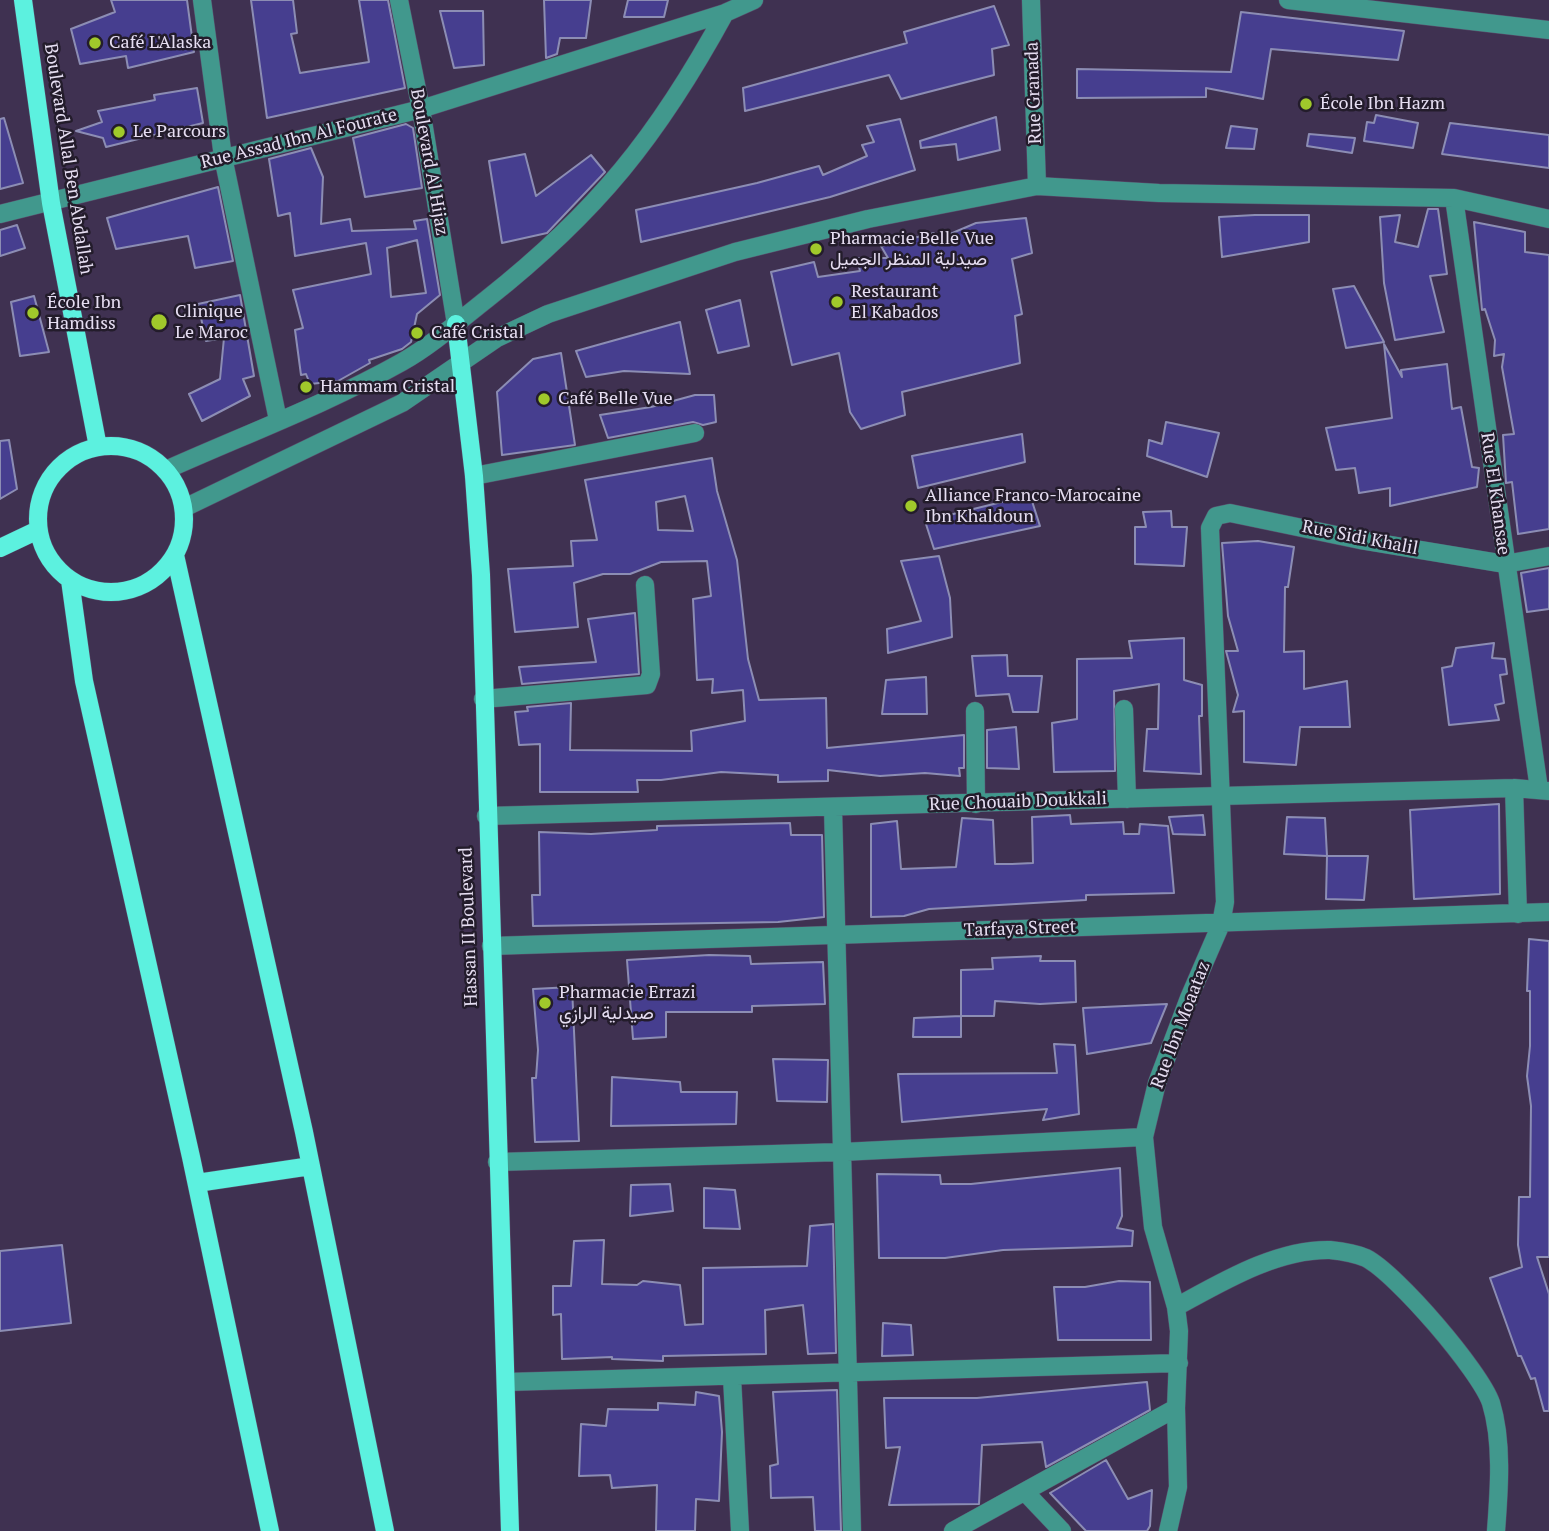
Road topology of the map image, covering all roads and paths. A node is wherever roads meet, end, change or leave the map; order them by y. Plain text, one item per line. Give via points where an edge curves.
1 (23, 0) edge
2 (202, 0) edge
3 (399, 0) edge
4 (754, 0) edge
5 (1031, 0) edge
6 (1288, 0) edge
7 (725, 13) junction
8 (1549, 30) edge
9 (421, 109) junction
10 (223, 156) junction
11 (1037, 187) junction
12 (1454, 198) junction
13 (51, 203) junction
14 (0, 214) edge
15 (1549, 219) edge
16 (456, 324) junction
17 (461, 364) junction
18 (278, 420) junction
19 (695, 433) dead end
20 (98, 447) junction
21 (166, 470) junction
22 (474, 476) junction
23 (184, 508) junction
24 (1216, 516) joint
25 (38, 530) junction
26 (0, 548) edge
27 (175, 555) junction
28 (1549, 556) edge
29 (1505, 564) junction
30 (70, 580) junction
31 (645, 585) dead end
32 (483, 699) junction
33 (1124, 709) dead end
34 (975, 711) dead end
35 (1514, 788) junction
36 (1544, 790) edge
37 (1219, 796) junction
38 (1127, 799) junction
39 (976, 804) junction
40 (833, 807) junction
41 (486, 816) junction
42 (1549, 912) edge
43 (1518, 914) junction
44 (1222, 924) junction
45 (837, 934) junction
46 (491, 946) junction
47 (1144, 1137) junction
48 (842, 1152) junction
49 (497, 1163) junction
50 (311, 1166) junction
51 (197, 1183) junction
52 (1176, 1307) junction
53 (1179, 1363) junction
54 (850, 1373) junction
55 (732, 1377) junction
56 (506, 1382) junction
57 (1175, 1408) junction
58 (1026, 1493) junction
59 (270, 1531) edge
60 (385, 1531) edge
61 (510, 1531) edge
62 (740, 1531) edge
63 (852, 1531) edge
64 (953, 1531) edge
65 (1062, 1531) edge
66 (1168, 1531) edge
67 (1496, 1531) edge

1 - 13 main road, Boulevard Allal Ben Abdallah
2 - 10 street
3 - 9 street, Boulevard Al Hijaz
4 - 7 street, Rue Assad Ibn Al Fourate
5 - 11 street, Rue Granada
6 - 8 street
7 - 9 street, Rue Assad Ibn Al Fourate
7 - 16 street via 668,111 609,188 540,257
9 - 10 street, Rue Assad Ibn Al Fourate
9 - 16 street, Boulevard Al Hijaz
10 - 13 street, Rue Assad Ibn Al Fourate
10 - 18 street
11 - 12 street
11 - 17 street via 868,219 686,267 520,326
12 - 15 street
12 - 29 street, Rue El Khansae
13 - 14 street, Rue Assad Ibn Al Fourate
13 - 20 main road, Boulevard Allal Ben Abdallah
16 - 17 main road, Hassan II Boulevard
16 - 18 street via 382,373
17 - 22 main road, Hassan II Boulevard
17 - 23 street via 402,403
18 - 21 street
19 - 22 street
20 - 21 main road via 135,450
20 - 25 main road via 80,453 51,476 42,493
21 - 23 main road
22 - 32 main road, Hassan II Boulevard
23 - 27 main road via 183,532
24 - 29 street, Rue Sidi Khalil via 1230,513
24 - 37 street, Rue Ibn Moaataz via 1210,528
25 - 26 main road
25 - 30 main road via 43,550
27 - 30 main road via 147,583 128,590 108,593
27 - 50 main road
28 - 29 street, Rue Sidi Khalil
29 - 36 street, Rue El Khansae
30 - 51 main road via 84,681
31 - 32 street via 651,674 647,685
32 - 41 main road, Hassan II Boulevard
33 - 38 street
34 - 39 street
35 - 36 street, Rue Chouaib Doukkali
35 - 37 street, Rue Chouaib Doukkali
35 - 43 street
37 - 38 street, Rue Chouaib Doukkali
37 - 44 street, Rue Ibn Moaataz via 1225,902
38 - 39 street, Rue Chouaib Doukkali
39 - 40 street, Rue Chouaib Doukkali
40 - 41 street, Rue Chouaib Doukkali
40 - 45 street
41 - 46 main road, Hassan II Boulevard
42 - 43 street, Tarfaya Street
43 - 44 street, Tarfaya Street
44 - 45 street, Tarfaya Street
44 - 47 street, Rue Ibn Moaataz via 1188,998 1157,1083
45 - 46 street, Tarfaya Street
45 - 48 street
46 - 49 main road, Hassan II Boulevard
47 - 48 street
47 - 52 street, Rue Ibn Moaataz via 1153,1227
48 - 49 street
48 - 54 street
49 - 56 main road, Hassan II Boulevard
50 - 51 main road
50 - 60 main road
51 - 59 main road
52 - 53 street, Rue Ibn Moaataz
52 - 67 street via 1224,1281 1303,1252 1332,1250 1365,1258 1390,1276 1452,1344 1489,1400 1497,1426
53 - 54 street
53 - 57 street, Rue Ibn Moaataz
54 - 55 street
54 - 63 street
55 - 56 street
55 - 62 street
56 - 61 main road, Hassan II Boulevard
57 - 58 street
57 - 66 street, Rue Ibn Moaataz via 1178,1487
58 - 64 street
58 - 65 street

